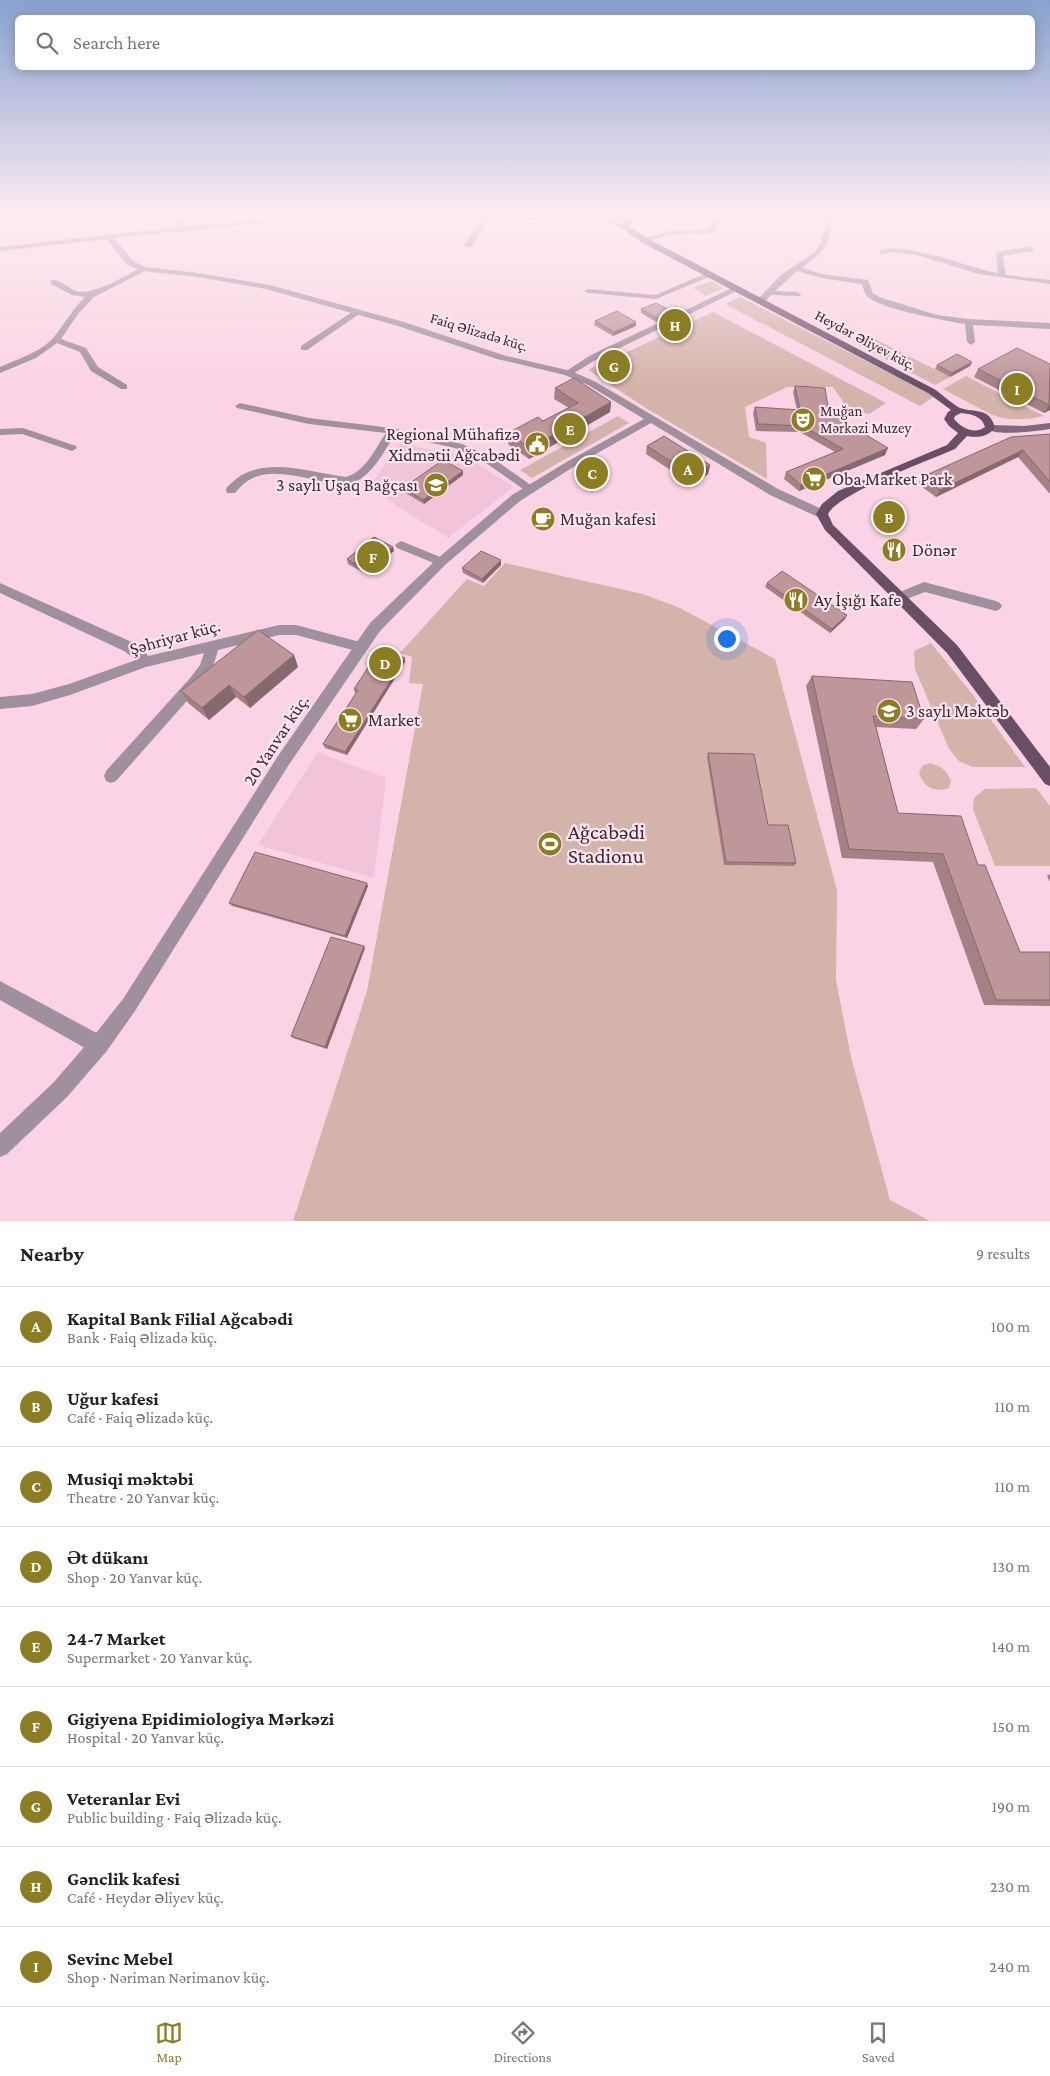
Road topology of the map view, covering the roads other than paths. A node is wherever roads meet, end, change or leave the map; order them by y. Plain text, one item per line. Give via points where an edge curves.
1 (141, 271) edge
2 (160, 271) edge
3 (702, 271) edge
4 (793, 271) edge
5 (805, 271) edge
6 (974, 271) edge
7 (1001, 271) edge
8 (710, 275) junction
9 (1002, 276) junction
10 (54, 282) dead end
11 (1050, 282) edge
12 (737, 289) junction
13 (588, 291) dead end
14 (769, 293) junction
15 (797, 294) dead end
16 (91, 295) junction
17 (761, 301) junction
18 (358, 312) junction
19 (968, 322) junction
20 (1050, 326) edge
21 (56, 340) junction
22 (971, 342) dead end
23 (304, 348) dead end
24 (0, 358) edge
25 (4, 368) edge
26 (568, 373) junction
27 (124, 387) dead end
28 (240, 406) dead end
29 (959, 410) junction
30 (650, 420) junction
31 (1049, 427) edge
32 (990, 428) junction
33 (392, 431) junction
34 (964, 431) junction
35 (1, 433) edge
36 (72, 448) dead end
37 (530, 488) junction
38 (231, 490) dead end
39 (822, 514) junction
40 (401, 545) dead end
41 (441, 562) junction
42 (0, 588) edge
43 (899, 597) junction
44 (996, 606) dead end
45 (212, 647) junction
46 (360, 647) junction
47 (145, 662) junction
48 (0, 703) edge
49 (110, 776) dead end
50 (1050, 779) edge
51 (0, 990) edge
52 (99, 1045) junction
53 (0, 1147) edge

1 - 16 street
2 - 18 street, Faiq Əlizadə küç. via 266,288
3 - 8 main road, Heydər Əliyev küç.
4 - 14 street
5 - 19 street via 861,280 876,299 936,318
6 - 9 street
7 - 9 street
8 - 12 main road, Heydər Əliyev küç.
8 - 13 street via 656,297
9 - 11 street
10 - 16 street via 75,293
12 - 17 main road, Heydər Əliyev küç.
12 - 26 street via 594,357
14 - 15 street
14 - 17 street
16 - 21 street
17 - 29 main road, Heydər Əliyev küç. via 931,391
18 - 23 street
18 - 26 street, Faiq Əlizadə küç. via 500,357
19 - 20 street
19 - 22 street
21 - 25 street via 33,356
21 - 27 street via 83,350 94,370
24 - 25 street
26 - 30 street, Faiq Əlizadə küç. via 592,383
28 - 33 street via 309,421
29 - 32 main road, Heydər Əliyev küç. via 984,417
29 - 34 main road via 950,419 954,426
30 - 37 street, 20 Yanvar küç.
30 - 39 street, Faiq Əlizadə küç. via 774,492
31 - 32 main road
32 - 34 main road via 978,434
33 - 37 street via 472,451
33 - 38 street via 354,480 268,471 246,477
34 - 39 main road via 951,447 842,494
35 - 36 street via 23,430
37 - 41 street, 20 Yanvar küç.
39 - 43 main road via 829,527
40 - 41 street
41 - 46 street, 20 Yanvar küç.
42 - 47 street via 129,647
43 - 44 street via 924,587
43 - 50 main road via 952,649
45 - 46 street, Şəhriyar küç. via 252,635 296,630
45 - 47 street, Şəhriyar küç.
45 - 49 street via 206,666 196,681
46 - 52 street, 20 Yanvar küç. via 129,1005
47 - 48 street, Şəhriyar küç. via 42,697
51 - 52 street
52 - 53 street, 20 Yanvar küç. via 60,1090

